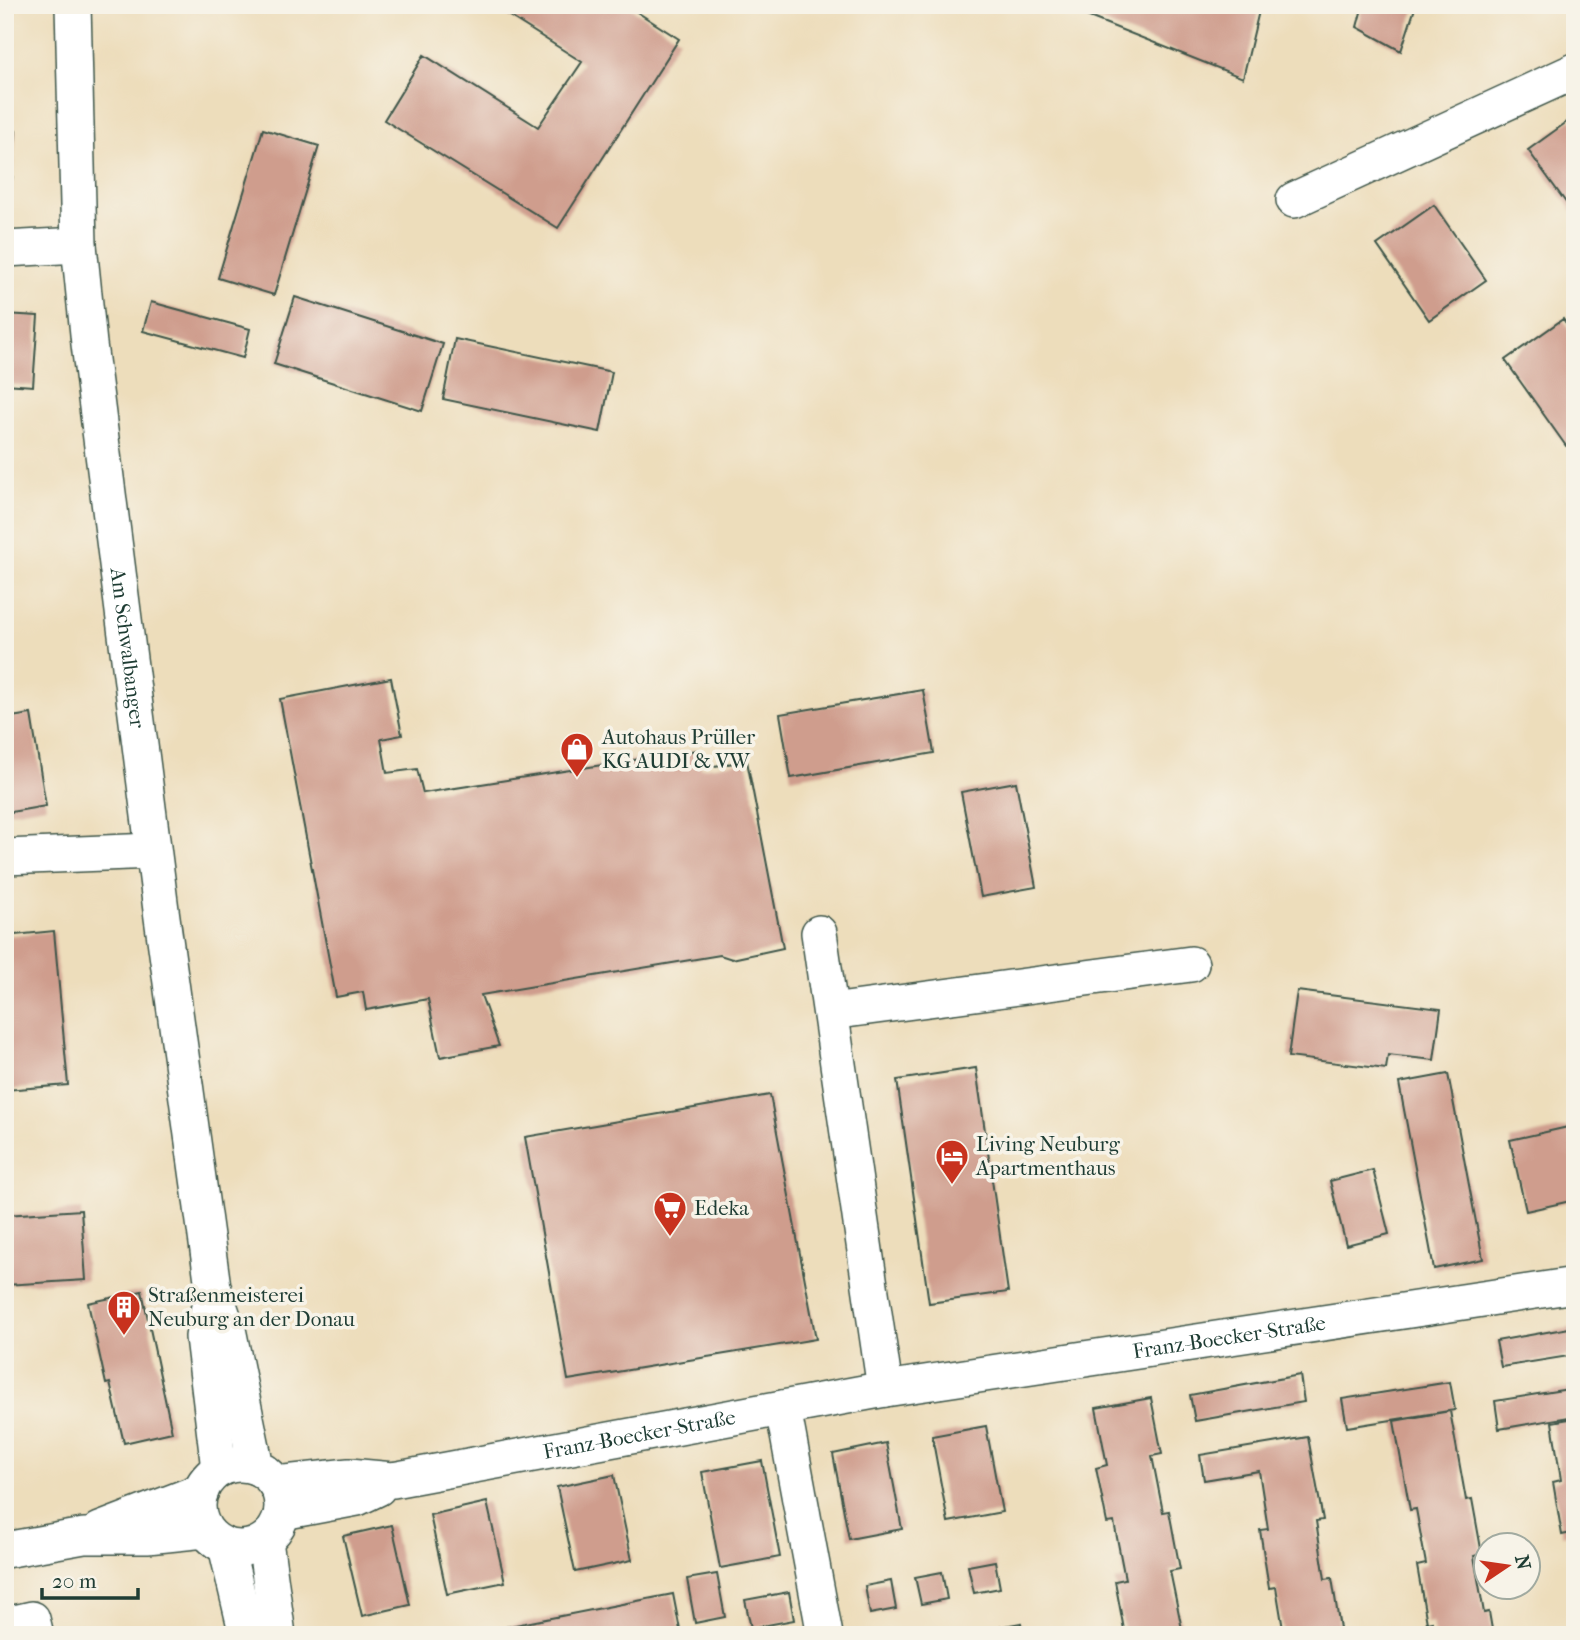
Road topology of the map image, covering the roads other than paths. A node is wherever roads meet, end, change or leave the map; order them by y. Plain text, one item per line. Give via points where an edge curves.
1 (72, 5) edge
2 (1575, 71) edge
3 (1294, 200) dead end
4 (79, 245) junction
5 (5, 249) edge
6 (153, 851) junction
7 (5, 857) edge
8 (819, 933) dead end
9 (1191, 964) dead end
10 (831, 1012) junction
11 (1575, 1285) edge
12 (213, 1287) junction
13 (885, 1389) junction
14 (783, 1408) junction
15 (210, 1480) junction
16 (270, 1501) junction
17 (84, 1536) junction
18 (216, 1538) junction
19 (5, 1550) edge
20 (5, 1625) edge
21 (36, 1635) edge
22 (247, 1635) edge
23 (278, 1635) edge
24 (825, 1635) edge

1 - 4 street, Am Schwalbanger
2 - 3 street
4 - 5 street
4 - 6 street, Am Schwalbanger
6 - 7 street
6 - 12 street, Am Schwalbanger
8 - 10 street
9 - 10 street
10 - 13 street
11 - 13 street, Franz-Boecker-Straße
12 - 15 street, Am Schwalbanger via 203,1337
12 - 16 street, Am Schwalbanger
13 - 14 street, Franz-Boecker-Straße
14 - 16 street, Franz-Boecker-Straße via 393,1480 349,1476
14 - 24 street
15 - 16 street via 234,1464
15 - 17 street
15 - 18 street via 198,1511
16 - 18 street via 246,1548
16 - 23 street, Am Schwalbanger
17 - 18 street
17 - 19 street
18 - 22 street
20 - 21 street via 32,1619

